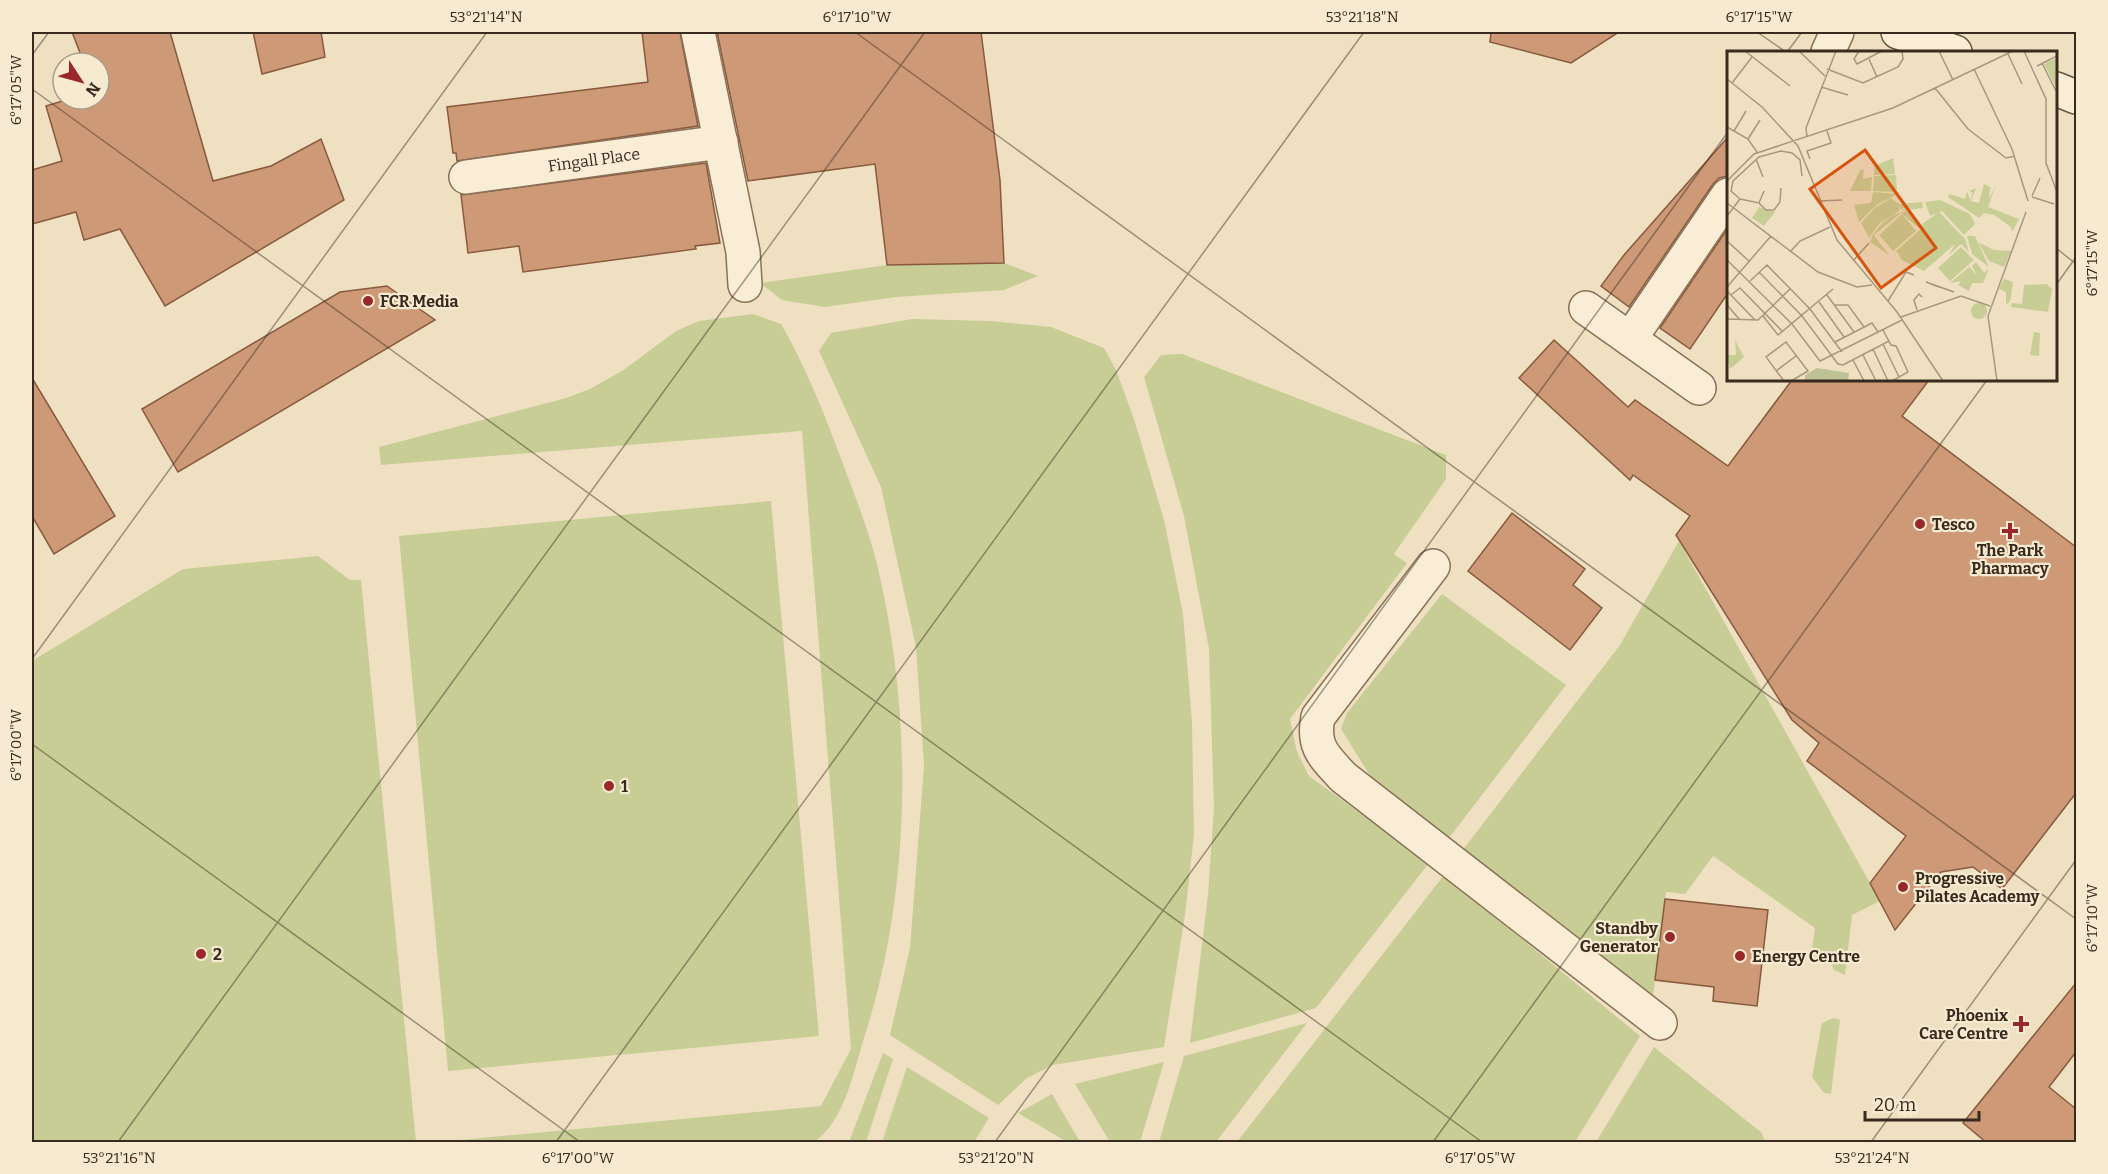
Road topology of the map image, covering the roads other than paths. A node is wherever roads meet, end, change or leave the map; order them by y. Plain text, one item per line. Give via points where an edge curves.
1 (698, 32) edge
2 (1837, 32) edge
3 (1898, 32) edge
4 (1828, 51) edge
5 (1952, 51) edge
6 (2057, 90) edge
7 (2076, 97) edge
8 (721, 142) junction
9 (466, 177) dead end
10 (1727, 196) edge
11 (745, 285) dead end
12 (1586, 308) dead end
13 (1629, 339) junction
14 (1699, 388) dead end
15 (1433, 566) dead end
16 (1660, 1023) dead end

1 - 8 street
2 - 4 street
3 - 5 street
6 - 7 street
8 - 9 street, Fingall Place
8 - 11 street via 743,252
10 - 13 street
12 - 13 street
13 - 14 street
15 - 16 street via 1318,717 1315,735 1323,754 1343,777

